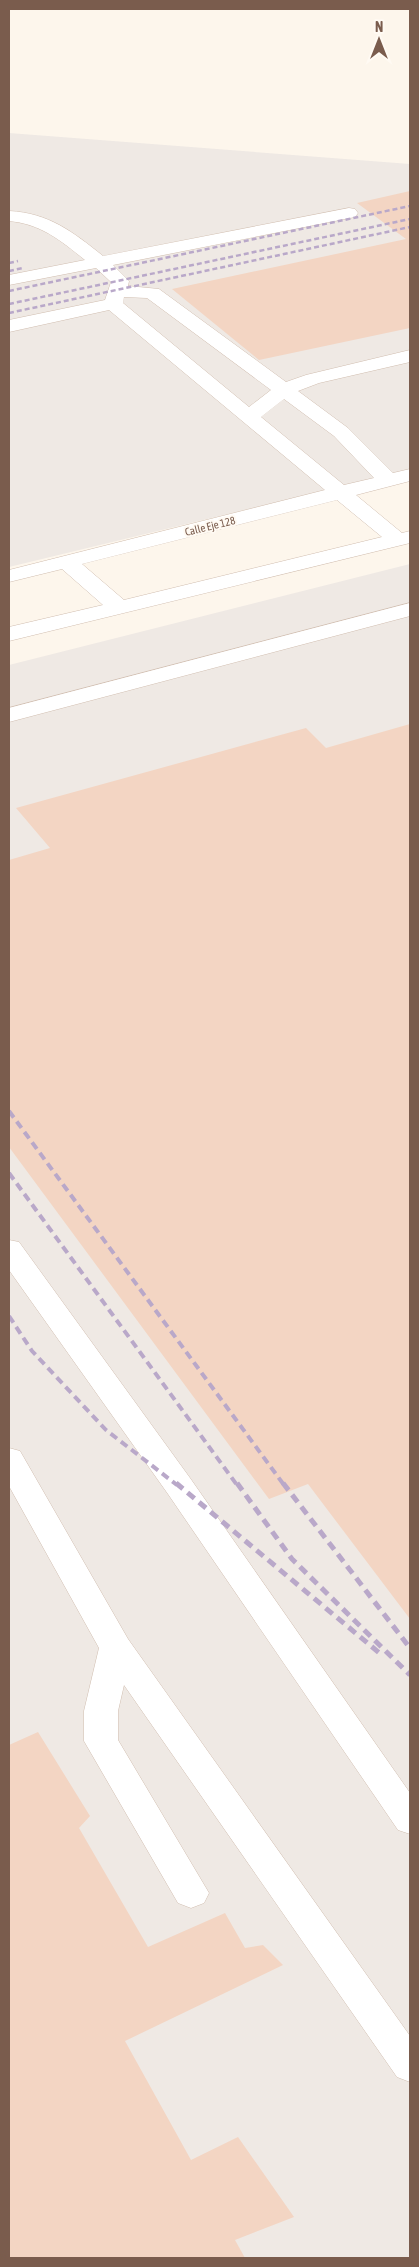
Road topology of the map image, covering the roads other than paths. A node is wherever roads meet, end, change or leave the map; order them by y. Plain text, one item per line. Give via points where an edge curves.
1 (350, 212) dead end
2 (9, 216) edge
3 (36, 220) junction
4 (9, 226) edge
5 (97, 261) junction
6 (9, 280) edge
7 (116, 298) junction
8 (9, 326) edge
9 (410, 356) edge
10 (283, 390) junction
11 (249, 417) junction
12 (410, 475) edge
13 (388, 480) junction
14 (341, 493) junction
15 (404, 539) edge
16 (66, 561) junction
17 (9, 576) edge
18 (119, 607) junction
19 (410, 609) edge
20 (9, 634) edge
21 (9, 714) edge
22 (9, 1249) edge
23 (9, 1459) edge
24 (116, 1648) junction
25 (410, 1820) edge
26 (191, 1893) dead end
27 (410, 2066) edge

1 - 5 street
2 - 3 street
3 - 4 street
3 - 5 street via 45,223
5 - 6 street
5 - 7 street via 120,280
7 - 8 street
7 - 10 street via 152,293
7 - 11 street
9 - 10 street via 313,379
10 - 11 street
10 - 13 street via 341,432
11 - 14 street
12 - 13 street, Calle Eje 128
13 - 14 street, Calle Eje 128
14 - 15 street
14 - 16 street, Calle Eje 128
15 - 18 street
16 - 17 street, Calle Eje 128
16 - 18 street
18 - 20 street
19 - 21 street
22 - 25 street via 180,1486
23 - 24 street
24 - 26 street via 100,1711 101,1741
24 - 27 street

